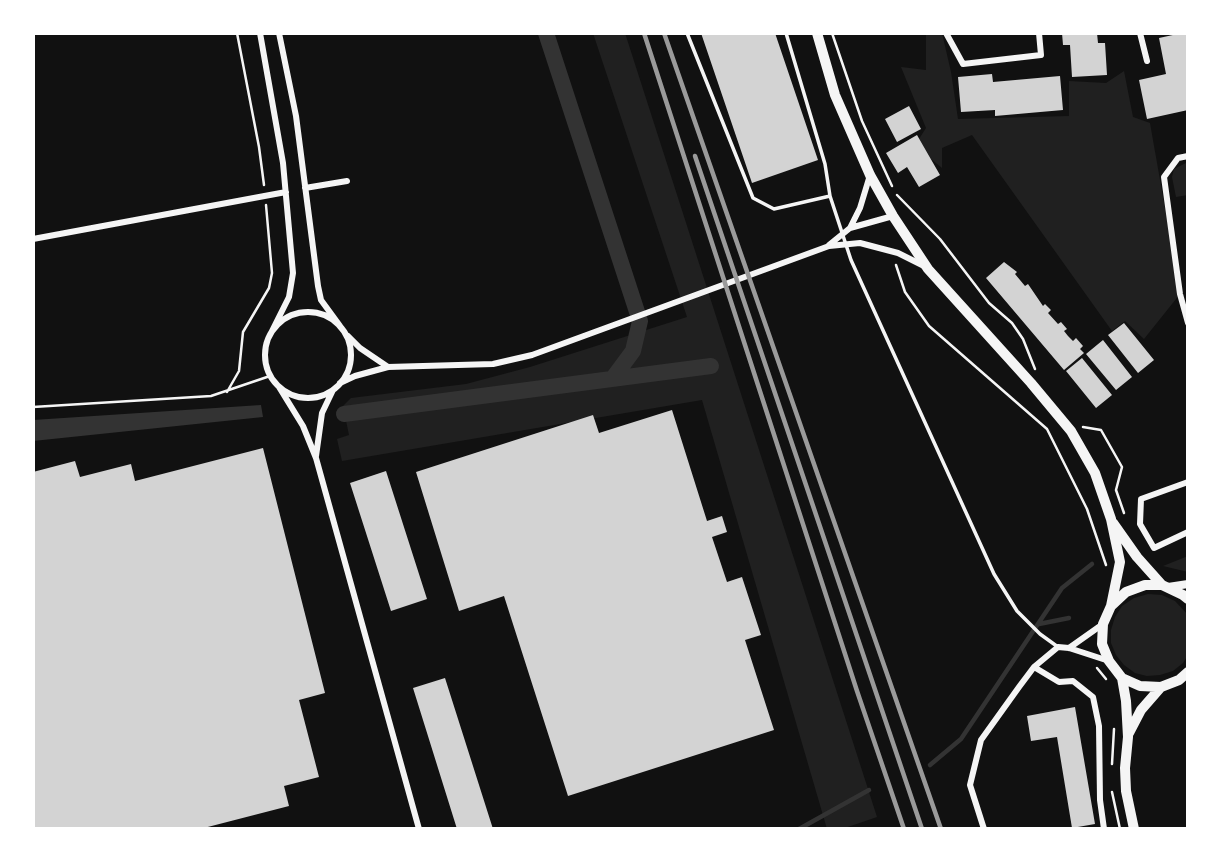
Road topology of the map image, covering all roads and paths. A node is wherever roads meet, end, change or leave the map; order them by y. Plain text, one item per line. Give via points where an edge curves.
1 (237, 33) edge
2 (260, 33) edge
3 (279, 33) edge
4 (687, 33) edge
5 (786, 33) edge
6 (817, 33) edge
7 (832, 33) edge
8 (946, 33) edge
9 (1039, 33) edge
10 (1140, 33) edge
11 (1147, 61) dead end
12 (1188, 156) edge
13 (870, 175) junction
14 (347, 180) dead end
15 (305, 188) junction
16 (286, 192) junction
17 (265, 196) junction
18 (830, 196) junction
19 (893, 216) junction
20 (920, 219) dead end
21 (850, 228) junction
22 (33, 239) edge
23 (829, 246) junction
24 (928, 269) junction
25 (1188, 323) edge
26 (340, 326) junction
27 (929, 326) dead end
28 (345, 333) junction
29 (270, 335) junction
30 (388, 367) junction
31 (270, 376) junction
32 (340, 383) junction
33 (279, 387) junction
34 (333, 390) junction
35 (228, 392) junction
36 (33, 407) edge
37 (316, 458) junction
38 (1188, 482) edge
39 (1111, 519) junction
40 (1188, 533) edge
41 (1108, 570) dead end
42 (1188, 584) edge
43 (1165, 586) junction
44 (1188, 600) edge
45 (1111, 606) junction
46 (1103, 624) junction
47 (1058, 647) junction
48 (1069, 648) junction
49 (1109, 661) junction
50 (1034, 667) junction
51 (1188, 672) edge
52 (1122, 678) junction
53 (1184, 680) edge
54 (1161, 687) junction
55 (1128, 737) junction
56 (419, 829) edge
57 (984, 829) edge
58 (1104, 829) edge
59 (1134, 829) edge

1 - 17 path
2 - 16 street
3 - 15 street
4 - 18 lane via 753,198 774,209
5 - 18 lane via 825,164
6 - 13 main road via 835,95
7 - 20 path via 862,121 895,194
8 - 9 street via 962,64 1041,55
10 - 11 street
12 - 25 street via 1178,158 1164,177
13 - 19 main road
13 - 21 street
14 - 15 street
15 - 26 street via 321,300
16 - 17 street
16 - 29 street via 293,284
17 - 22 street
17 - 35 path via 271,281 243,332 239,371
18 - 47 lane via 851,260 994,574 1017,611
19 - 21 street
19 - 24 main road
21 - 23 street
23 - 24 street via 860,243 898,253
23 - 30 street via 532,355 493,364
24 - 39 main road via 1071,431 1095,473
26 - 28 street
26 - 29 street via 323,314 303,312 284,319
27 - 41 path via 1047,429 1087,509
28 - 30 street
28 - 32 street via 351,359
29 - 31 street via 265,353
30 - 32 street
31 - 33 street
31 - 35 path
32 - 34 street
33 - 34 street via 306,398
33 - 37 street
34 - 37 street via 322,413
35 - 36 path
37 - 56 street
38 - 40 street via 1141,499 1140,524 1154,548
39 - 43 main road via 1137,557
39 - 45 main road via 1120,562
42 - 43 street
43 - 44 main road
43 - 45 main road via 1145,585 1126,592
45 - 46 main road
46 - 48 street
46 - 49 main road via 1102,644
47 - 48 street
47 - 50 street
48 - 49 street
49 - 52 main road
50 - 57 street via 981,740 970,785
50 - 58 street via 1059,682 1073,681 1093,697 1099,726
51 - 53 main road
52 - 54 main road via 1140,686
52 - 55 main road
53 - 54 main road
54 - 55 main road via 1141,710
55 - 59 main road via 1126,791

